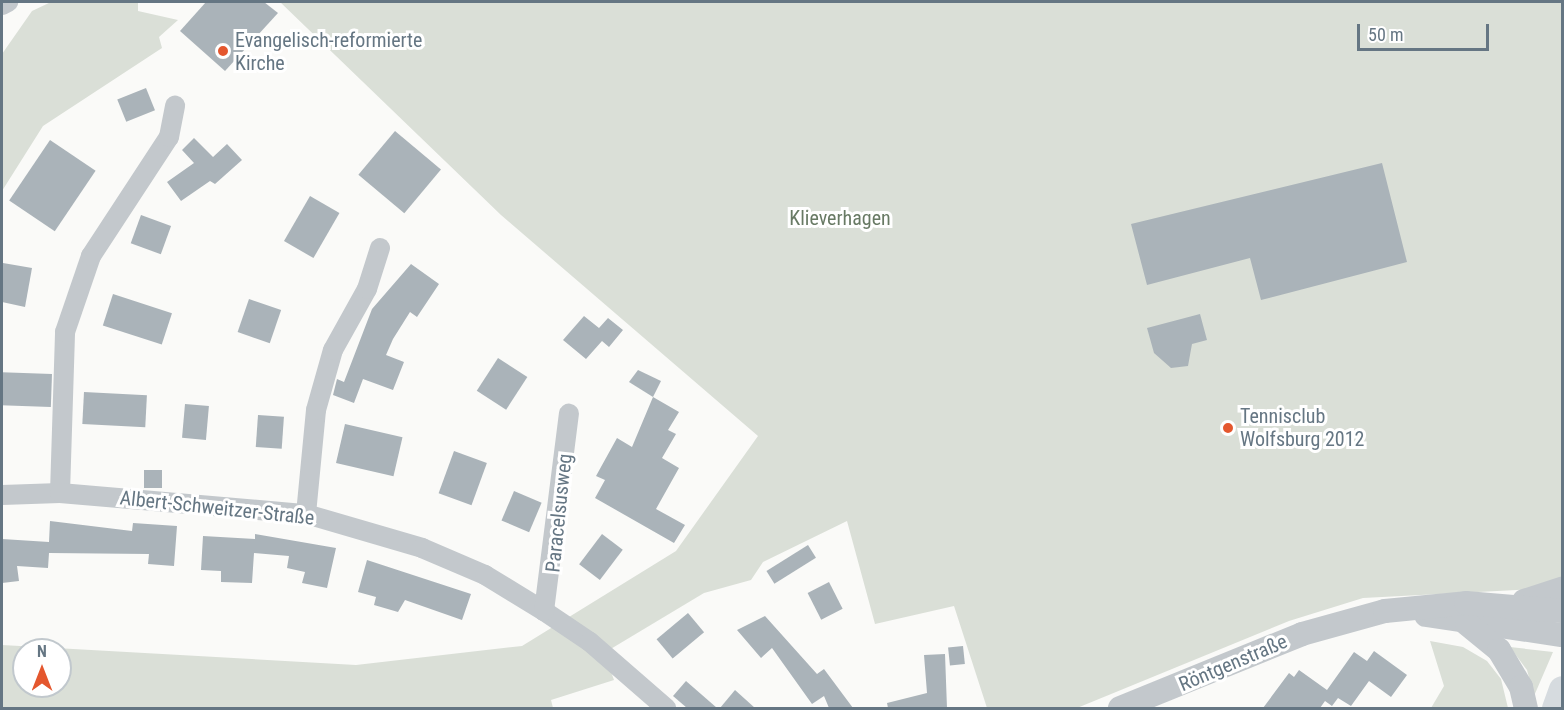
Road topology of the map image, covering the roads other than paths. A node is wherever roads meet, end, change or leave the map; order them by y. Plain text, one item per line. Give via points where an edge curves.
1 (8, 2) edge
2 (2, 6) edge
3 (175, 106) dead end
4 (380, 248) dead end
5 (570, 414) dead end
6 (60, 494) junction
7 (2, 495) edge
8 (306, 514) junction
9 (1563, 589) edge
10 (1479, 603) junction
11 (544, 610) junction
12 (1563, 611) edge
13 (1346, 620) junction
14 (1462, 621) junction
15 (1563, 635) edge
16 (1563, 689) edge
17 (666, 708) edge
18 (1120, 708) edge
19 (1526, 708) edge
20 (1555, 708) edge

1 - 2 street
3 - 6 street via 169,137 91,256 65,332
4 - 8 street via 367,289 333,350 316,410
5 - 11 street, Paracelsusweg
6 - 7 street, Albert-Schweitzer-Straße
6 - 8 street, Albert-Schweitzer-Straße
8 - 11 street, Albert-Schweitzer-Straße via 422,548 485,575
9 - 10 street via 1528,600
10 - 12 street, Röntgenstraße
10 - 13 street, Röntgenstraße via 1424,605
11 - 17 street, Albert-Schweitzer-Straße via 597,648
13 - 14 street, Röntgenstraße via 1420,615
13 - 18 street, Röntgenstraße
14 - 15 street, Röntgenstraße
14 - 19 street via 1499,650 1521,687
16 - 20 main road

